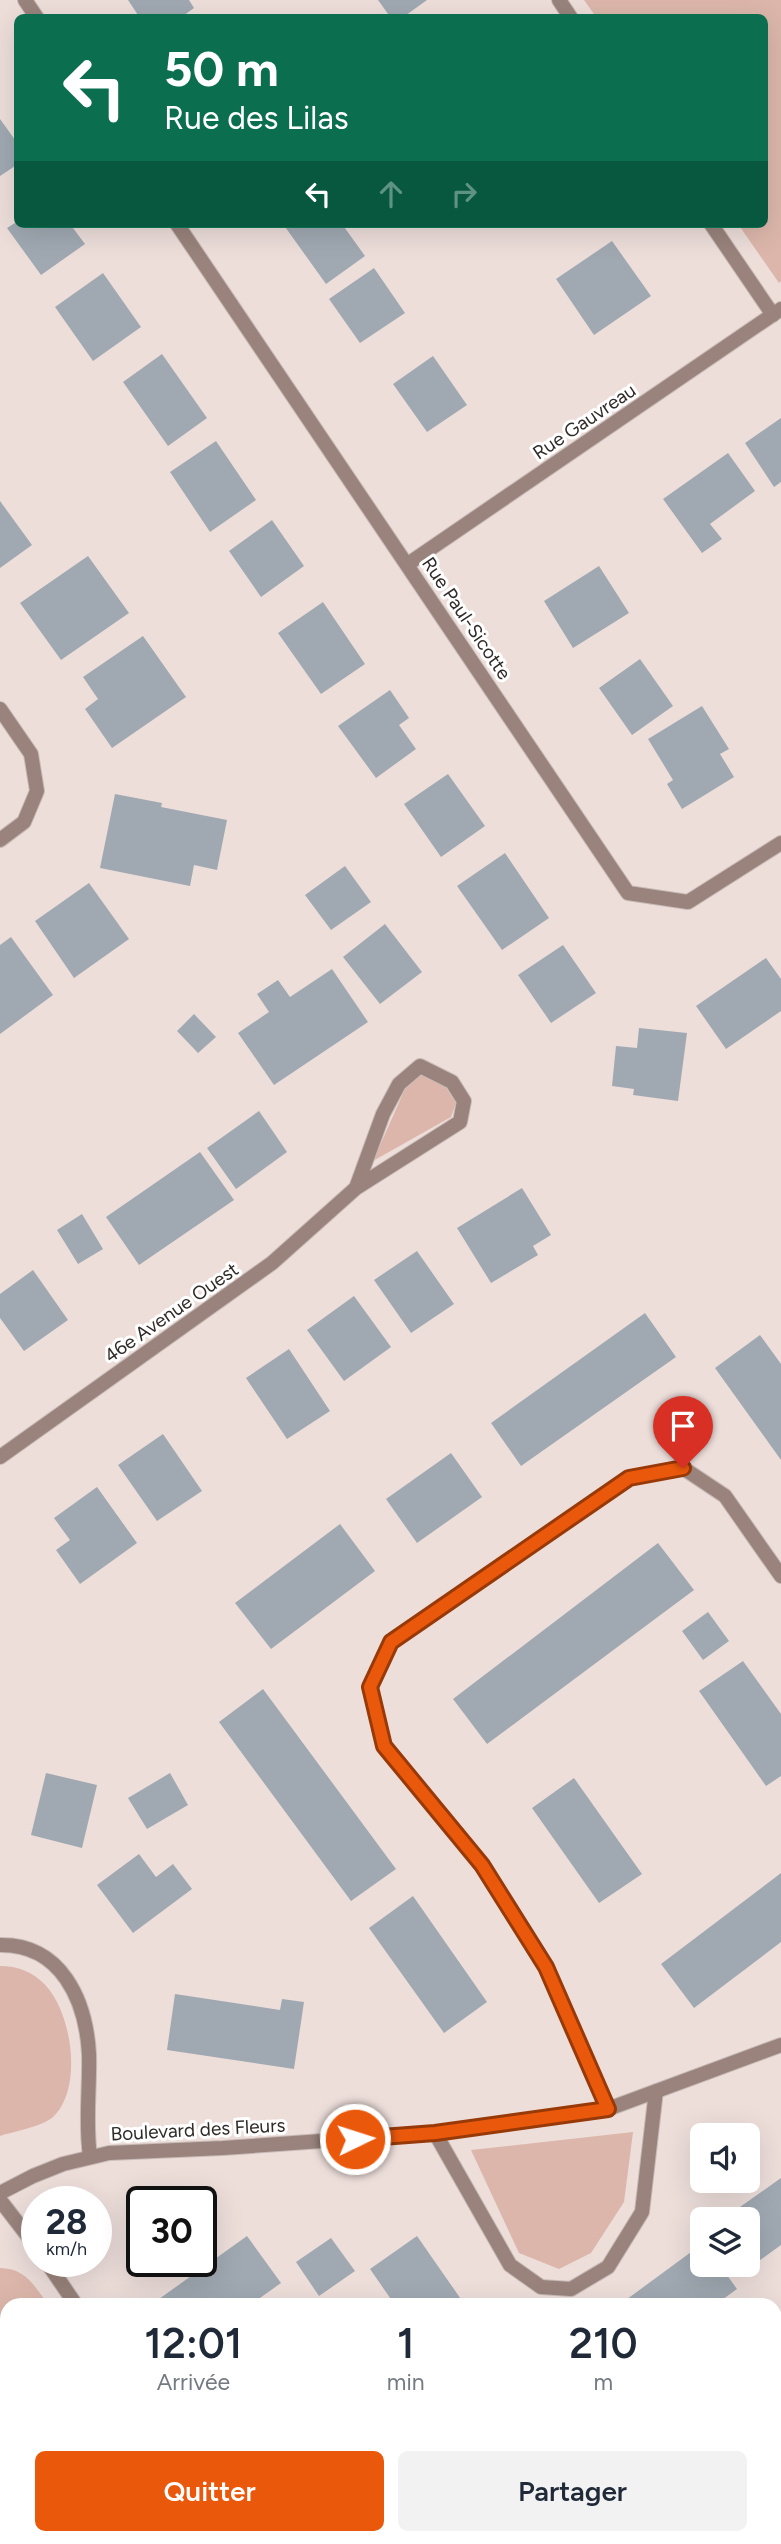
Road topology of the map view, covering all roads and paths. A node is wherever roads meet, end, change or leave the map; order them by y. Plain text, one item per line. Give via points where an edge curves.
1 (180, 228) edge
2 (714, 228) edge
3 (777, 312) edge
4 (408, 564) junction
5 (0, 709) edge
6 (0, 840) edge
7 (781, 843) edge
8 (356, 1188) junction
9 (0, 1457) edge
10 (781, 1576) edge
11 (0, 1945) edge
12 (781, 2045) edge
13 (656, 2091) junction
14 (608, 2109) junction
15 (435, 2133) junction
16 (90, 2156) junction
17 (0, 2193) edge
18 (0, 2200) edge
19 (21, 2227) edge
20 (57, 2277) edge
21 (71, 2298) edge

1 - 4 street, Rue Paul-Sicotte
2 - 3 street
3 - 4 street, Rue Gauvreau
4 - 7 street, Rue Paul-Sicotte via 628,893 688,902
5 - 6 street via 31,754 37,791 24,822
8 - 8 street, 46e Avenue Ouest via 460,1122 464,1101 452,1082 420,1066 399,1084
8 - 9 street, 46e Avenue Ouest via 272,1264
10 - 14 street via 725,1496 683,1468 629,1478 391,1642 370,1687 384,1746 482,1865 546,1967
11 - 16 street, Boulevard des Fleurs via 22,1947 49,1959 69,1983 89,2052
12 - 13 street, Boulevard des Fleurs
13 - 14 street, Boulevard des Fleurs
13 - 15 street via 642,2212 608,2267 571,2288 541,2287 510,2265
14 - 15 street, Boulevard des Fleurs
15 - 16 street, Boulevard des Fleurs
16 - 17 street, Boulevard des Fleurs
18 - 19 street
20 - 21 street

